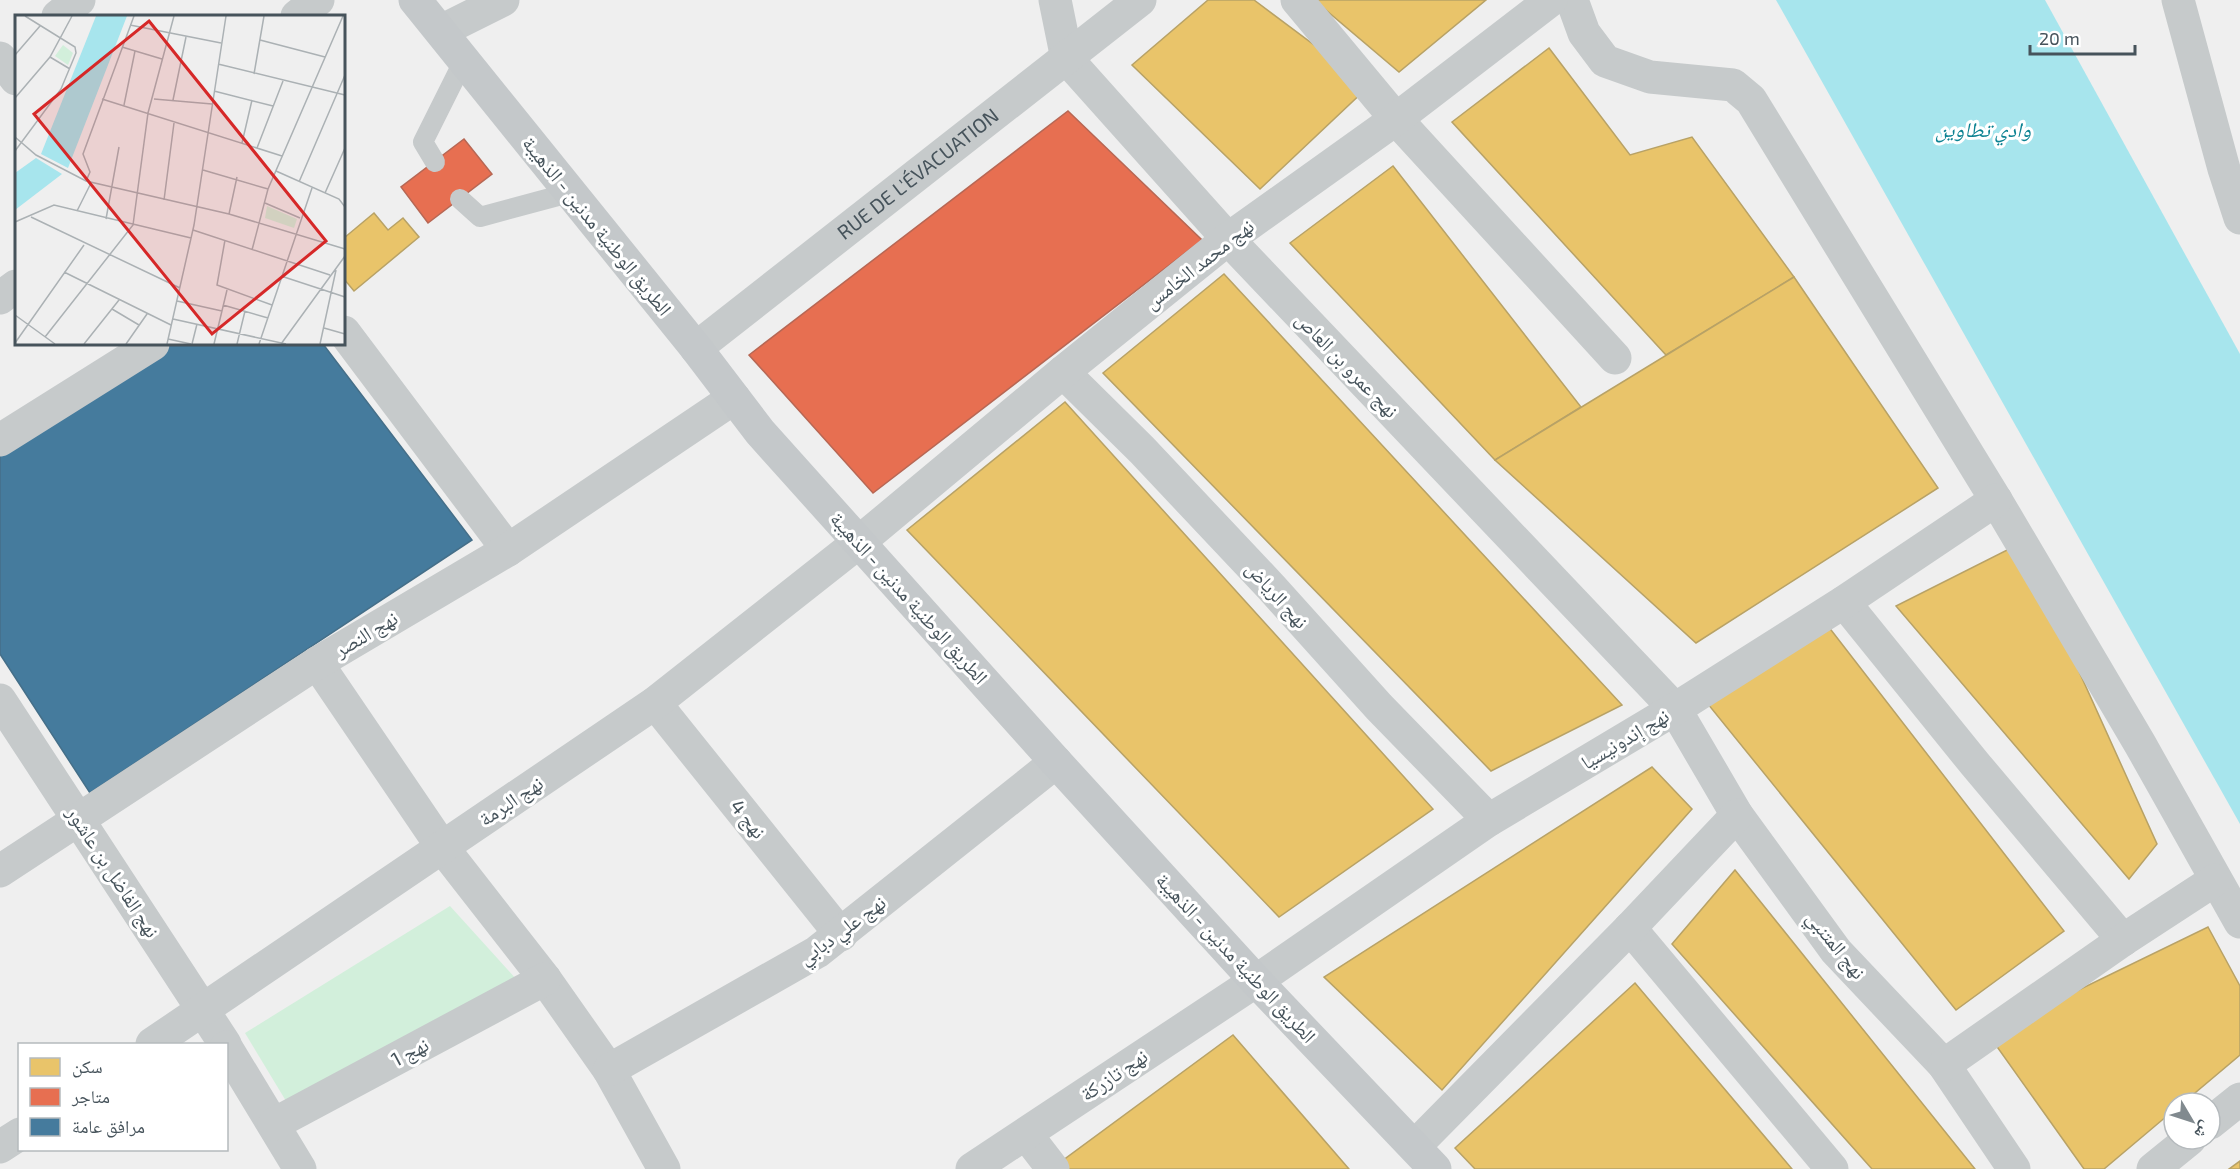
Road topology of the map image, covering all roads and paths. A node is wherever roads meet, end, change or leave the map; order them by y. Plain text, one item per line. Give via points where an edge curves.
1 (79, 0) edge
2 (318, 0) edge
3 (415, 0) edge
4 (503, 0) edge
5 (1055, 0) edge
6 (1140, 0) edge
7 (1297, 0) edge
8 (1572, 0) edge
9 (2178, 0) edge
10 (1538, 4) edge
11 (59, 15) edge
12 (298, 15) edge
13 (441, 31) junction
14 (1067, 59) junction
15 (464, 60) junction
16 (1396, 119) junction
17 (435, 162) dead end
18 (569, 193) junction
19 (460, 199) dead end
20 (2240, 218) edge
21 (1228, 240) junction
22 (15, 287) edge
23 (0, 298) edge
24 (345, 333) edge
25 (151, 345) edge
26 (696, 348) junction
27 (1615, 358) dead end
28 (1063, 372) junction
29 (734, 398) junction
30 (0, 440) edge
31 (1996, 500) junction
32 (859, 542) junction
33 (508, 550) junction
34 (1844, 602) junction
35 (317, 663) junction
36 (655, 703) junction
37 (1675, 709) junction
38 (4, 712) edge
39 (1056, 762) junction
40 (1737, 815) junction
41 (78, 820) junction
42 (1488, 820) junction
43 (442, 847) junction
44 (0, 871) edge
45 (2215, 880) junction
46 (2240, 922) edge
47 (1630, 928) junction
48 (841, 935) junction
49 (2122, 940) junction
50 (545, 979) junction
51 (1256, 981) junction
52 (203, 1009) junction
53 (153, 1043) edge
54 (224, 1043) edge
55 (228, 1049) edge
56 (1944, 1065) junction
57 (609, 1070) junction
58 (2240, 1099) edge
59 (2222, 1113) edge
60 (274, 1124) junction
61 (1026, 1134) junction
62 (18, 1135) edge
63 (0, 1147) edge
64 (2175, 1151) edge
65 (1425, 1158) edge
66 (300, 1169) edge
67 (664, 1169) edge
68 (972, 1169) edge
69 (1053, 1169) edge
70 (1832, 1169) edge
71 (2014, 1169) edge
72 (2153, 1169) edge

1 - 11 street
2 - 12 street
3 - 13 main road, الطريق الوطنية مدنين - الذهيبة
4 - 13 street
5 - 14 street
6 - 14 street, RUE DE L'ÉVACUATION
7 - 16 street
8 - 31 street via 1584,33 1605,61 1650,77 1733,86 1751,100
9 - 20 street
10 - 16 street, نهج محمد الخامس
13 - 15 main road, الطريق الوطنية مدنين - الذهيبة
14 - 21 street, نهج عمرو بن العاص
14 - 26 street, RUE DE L'ÉVACUATION
15 - 17 lane via 423,142
15 - 18 main road, الطريق الوطنية مدنين - الذهيبة
16 - 21 street, نهج محمد الخامس
16 - 27 street
18 - 19 lane via 480,217
18 - 26 main road, الطريق الوطنية مدنين - الذهيبة
21 - 28 street, نهج محمد الخامس
21 - 37 street, نهج عمرو بن العاص
22 - 23 street
24 - 33 street
25 - 30 street
26 - 29 main road, الطريق الوطنية مدنين - الذهيبة
28 - 32 street, نهج محمد الخامس
28 - 42 street, نهج الرياض via 1142,450
29 - 32 main road, الطريق الوطنية مدنين - الذهيبة
29 - 33 street, نهج النصر
31 - 34 street, نهج إندونيسيا
31 - 45 street
32 - 36 street, نهج البرمة
32 - 39 main road, الطريق الوطنية مدنين - الذهيبة
33 - 35 street, نهج النصر
34 - 37 street, نهج إندونيسيا
34 - 49 street
35 - 41 street, نهج النصر
35 - 43 street
36 - 43 street, نهج البرمة
36 - 48 street, نهج 4
37 - 40 street, نهج المتنبي
37 - 42 street, نهج إندونيسيا
38 - 41 street, نهج الفاضل بن عاشور
39 - 48 street, نهج علي دبابي
39 - 51 main road, الطريق الوطنية مدنين - الذهيبة
40 - 47 street
40 - 56 street, نهج المتنبي via 1836,951
41 - 44 street, نهج النصر
41 - 52 street, نهج الفاضل بن عاشور
42 - 51 street, نهج إندونيسيا
43 - 50 street
43 - 52 street, نهج البرمة
45 - 46 street
45 - 49 street
47 - 65 street
47 - 70 street
48 - 57 street, نهج علي دبابي via 818,952
49 - 56 street
50 - 57 street
50 - 60 street, نهج 1
51 - 61 street, نهج تازركة
51 - 65 main road, الطريق الوطنية مدنين - الذهيبة
52 - 53 street, نهج البرمة
52 - 54 street, نهج الفاضل بن عاشور
55 - 60 street, نهج الفاضل بن عاشور
56 - 71 street, نهج المتنبي
57 - 67 street
58 - 59 street
60 - 66 street, نهج الفاضل بن عاشور
61 - 68 street, نهج تازركة
61 - 69 street
62 - 63 street
64 - 72 street

